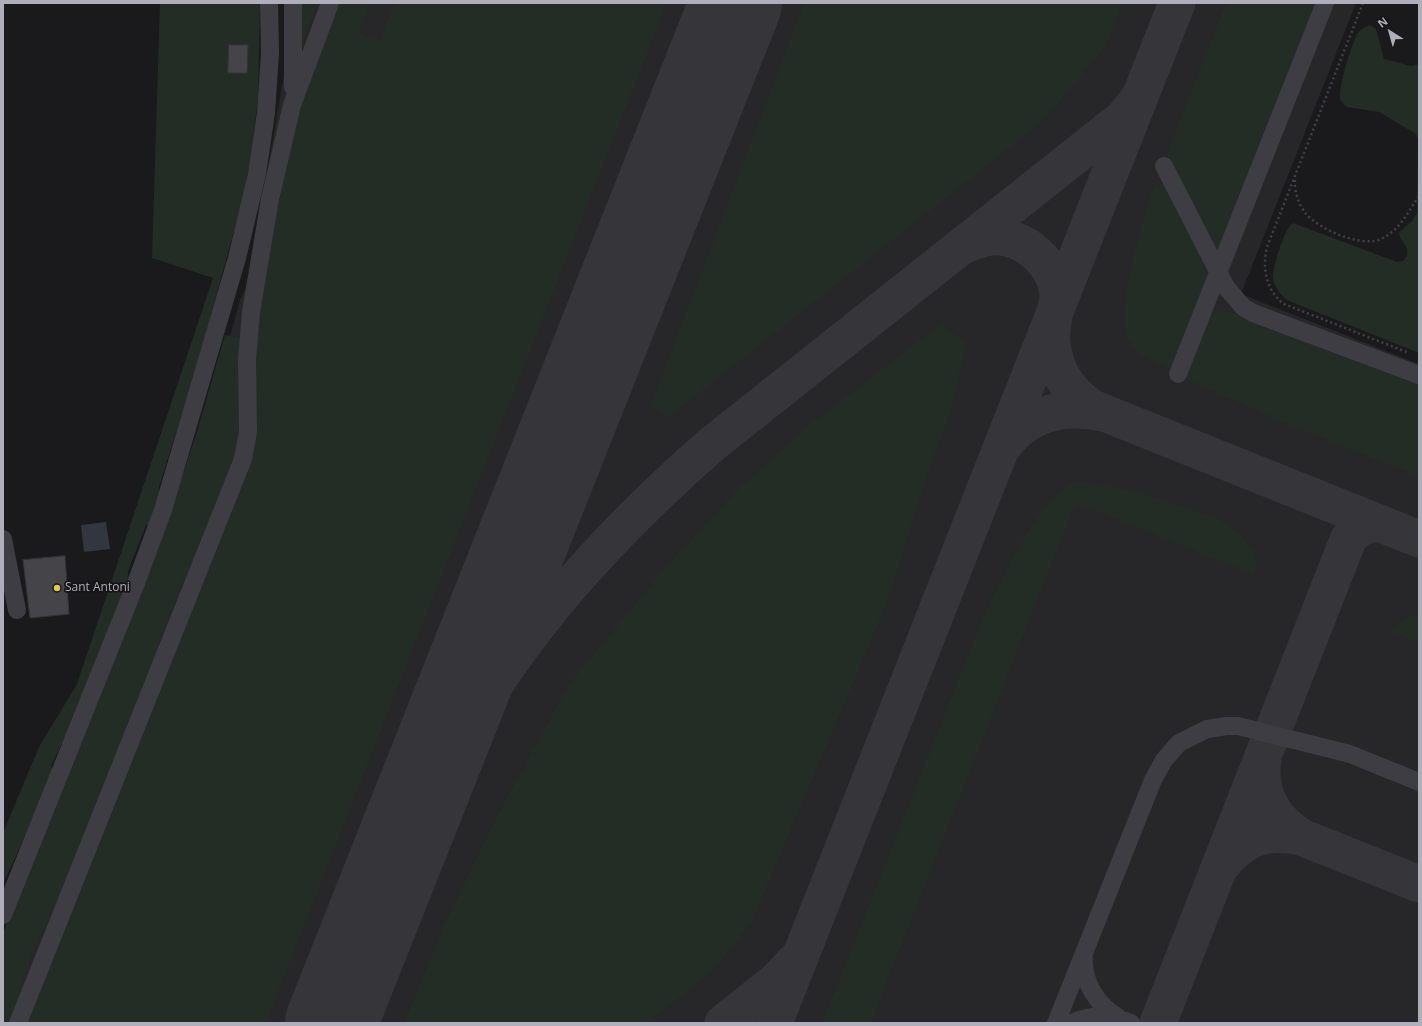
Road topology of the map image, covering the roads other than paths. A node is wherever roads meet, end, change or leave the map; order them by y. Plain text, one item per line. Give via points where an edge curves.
1 (269, 3) edge
2 (293, 3) edge
3 (330, 3) edge
4 (1325, 3) edge
5 (292, 105) junction
6 (1164, 166) dead end
7 (1219, 274) junction
8 (1178, 374) dead end
9 (1419, 376) edge
10 (3, 539) edge
11 (17, 610) dead end
12 (1419, 782) edge
13 (3, 915) edge
14 (1085, 950) junction
15 (1125, 1021) edge
16 (18, 1023) edge
17 (1056, 1023) edge
18 (1072, 1023) edge

1 - 13 street via 270,53 266,113 257,174 237,258 163,510
2 - 5 street
3 - 5 street
4 - 7 street
5 - 16 street via 270,200 254,292 248,360 248,432 243,459
6 - 7 street
7 - 8 street
7 - 9 street via 1234,298 1254,314
10 - 11 street
12 - 14 street via 1350,754 1238,726 1217,726 1198,733 1171,750 1152,780
14 - 15 street via 1084,965 1091,990 1104,1008
14 - 17 street
15 - 18 street via 1094,1016

